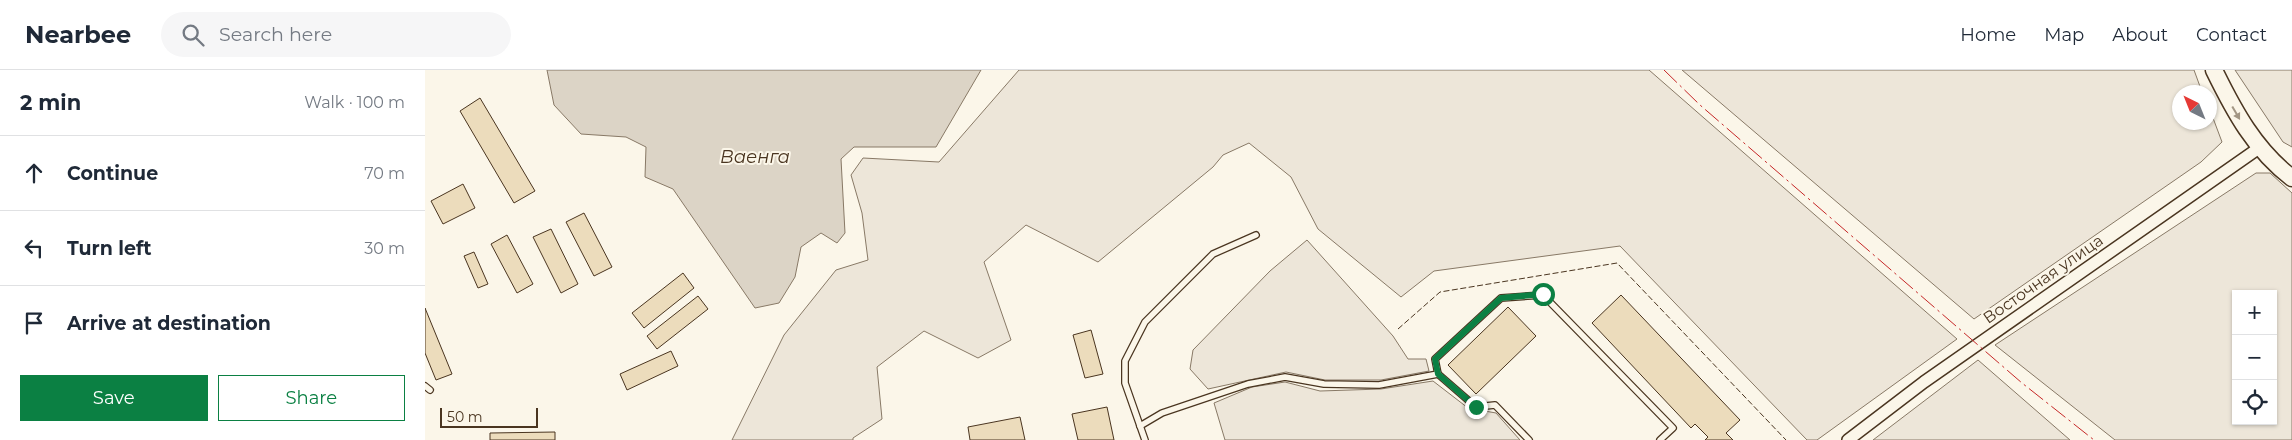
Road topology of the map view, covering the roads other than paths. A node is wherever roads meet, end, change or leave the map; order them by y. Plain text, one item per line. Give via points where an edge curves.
1 (2214, 70) edge
2 (2259, 148) junction
3 (2292, 178) edge
4 (1256, 235) dead end
5 (1438, 374) junction
6 (1140, 426) junction
7 (1145, 440) edge
8 (1529, 440) edge
9 (1660, 440) edge
10 (1848, 440) edge

1 -> 2 main road via 2236,114
2 - 3 main road
2 - 10 street, Восточная улица via 1925,382
4 - 6 lane via 1213,254 1145,322 1125,361 1125,383
5 - 6 lane via 1379,385 1324,384 1285,377 1248,384 1161,412
5 - 8 lane via 1476,407 1495,406
5 - 9 lane via 1435,359 1501,298 1543,294 1673,428
6 - 7 lane

